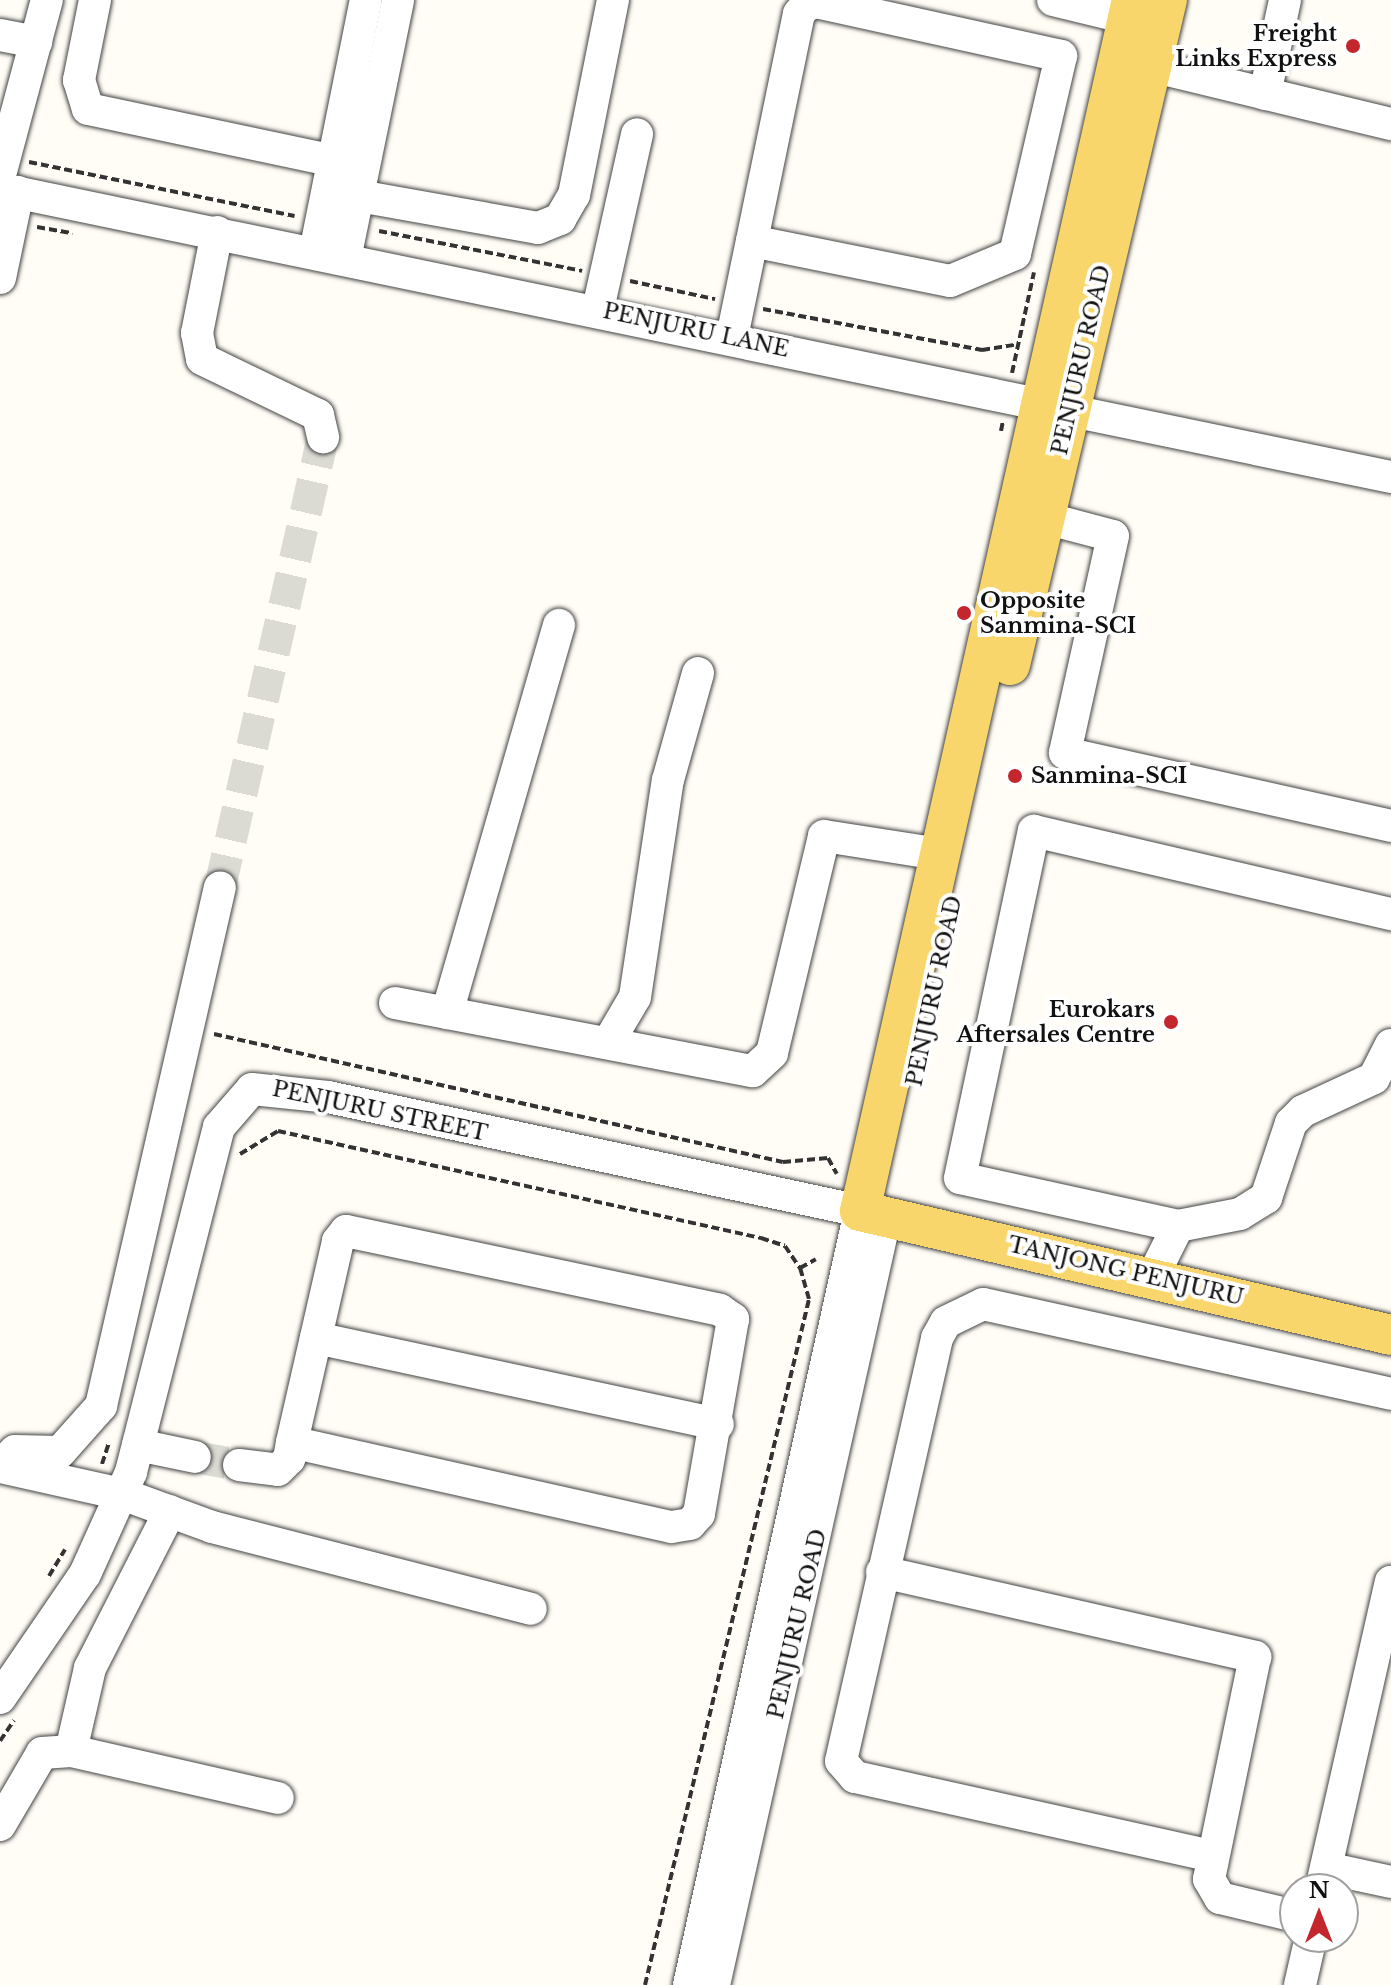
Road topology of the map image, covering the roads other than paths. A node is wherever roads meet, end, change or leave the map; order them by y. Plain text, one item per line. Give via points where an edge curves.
1 (47, 0) edge
2 (95, 0) edge
3 (366, 0) edge
4 (398, 0) edge
5 (613, 0) edge
6 (1167, 0) edge
7 (1285, 0) edge
8 (1065, 1) edge
9 (1130, 9) edge
10 (0, 35) edge
11 (36, 42) junction
12 (1151, 66) junction
13 (1265, 94) junction
14 (1391, 124) edge
15 (637, 134) dead end
16 (334, 161) junction
17 (5, 178) edge
18 (344, 214) junction
19 (217, 232) junction
20 (752, 241) junction
21 (330, 256) junction
22 (0, 278) edge
23 (598, 309) junction
24 (732, 337) junction
25 (1055, 403) junction
26 (323, 437) dead end
27 (1391, 477) edge
28 (1045, 518) junction
29 (559, 625) dead end
30 (698, 673) dead end
31 (1391, 826) edge
32 (939, 854) junction
33 (220, 887) tunnel mouth
34 (1391, 914) edge
35 (395, 1003) dead end
36 (447, 1013) junction
37 (608, 1043) junction
38 (1391, 1045) edge
39 (873, 1213) junction
40 (1178, 1226) junction
41 (1153, 1276) junction
42 (1391, 1335) edge
43 (316, 1338) junction
44 (1391, 1394) edge
45 (718, 1424) junction
46 (292, 1442) junction
47 (195, 1457) tunnel mouth
48 (239, 1465) tunnel mouth
49 (0, 1467) edge
50 (130, 1470) junction
51 (170, 1511) junction
52 (882, 1572) junction
53 (1391, 1582) edge
54 (531, 1609) dead end
55 (0, 1698) edge
56 (71, 1751) junction
57 (278, 1798) dead end
58 (0, 1825) edge
59 (1212, 1856) junction
60 (1325, 1873) edge
61 (1359, 1880) edge
62 (1391, 1882) edge
63 (1279, 1912) edge
64 (1307, 1953) edge
65 (689, 1985) edge
66 (714, 1985) edge
67 (1300, 1985) edge

1 - 11 street
2 - 16 street via 79,80 88,109
3 - 16 street
4 - 18 street
5 - 18 street via 574,195 560,219 538,228
6 - 12 main road, PENJURU ROAD
7 - 13 street
8 - 9 street
9 - 25 main road, PENJURU ROAD
10 - 11 street
11 - 17 street
12 - 13 street
12 - 25 main road, PENJURU ROAD
13 - 14 street
15 - 23 street
16 - 18 street
17 - 19 street, PENJURU LANE
17 - 22 street
18 - 21 street
19 - 21 street, PENJURU LANE
19 - 26 street via 197,333 202,359 318,415
20 - 20 street via 805,6 816,2 1061,56 1015,254 950,281
20 - 24 street
21 - 23 street, PENJURU LANE
23 - 24 street, PENJURU LANE
24 - 25 street, PENJURU LANE
25 - 27 street, PENJURU LANE
25 - 28 main road, PENJURU ROAD
25 - 32 main road, PENJURU ROAD
28 - 31 street via 1113,536 1065,753
28 - 39 main road, PENJURU ROAD
29 - 36 street
30 - 37 street via 668,780 635,997
32 - 37 street via 824,836 772,1053 753,1071
32 - 39 main road, PENJURU ROAD
33 - 49 street via 101,1406 60,1452 15,1451
34 - 40 street via 1034,831 960,1178
35 - 36 street
36 - 37 street
38 - 40 street via 1374,1078 1291,1123 1274,1182 1258,1206
39 - 41 main road, TANJONG PENJURU
39 - 50 street, PENJURU STREET via 258,1086 228,1108 219,1127
39 - 65 street, PENJURU ROAD
39 - 66 street, PENJURU ROAD
40 - 41 street
41 - 42 main road, TANJONG PENJURU
43 - 45 street
43 - 45 street via 338,1241 346,1231 363,1230 720,1310 733,1319 735,1337
43 - 46 street
44 - 52 street via 983,1304 965,1309 937,1338
45 - 46 street via 699,1514 671,1527
46 - 48 street via 278,1470
47 - 50 street
49 - 50 street
50 - 51 street
50 - 55 street via 85,1574
51 - 54 street
51 - 56 street via 90,1668
52 - 59 street via 839,1752 847,1771
52 - 59 street via 1255,1657
53 - 60 street
56 - 57 street
56 - 58 street via 33,1761
59 - 63 street via 1209,1879 1220,1898
61 - 62 street
64 - 67 street

